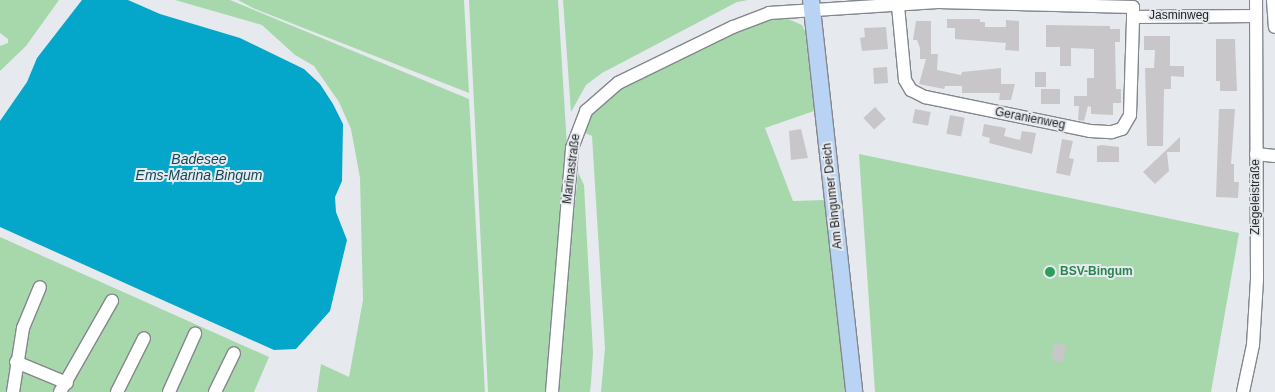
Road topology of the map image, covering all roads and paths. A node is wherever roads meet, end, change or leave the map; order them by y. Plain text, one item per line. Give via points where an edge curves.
1 (1256, 0) edge
2 (1273, 0) edge
3 (938, 1) edge
4 (812, 5) edge
5 (898, 6) junction
6 (1133, 8) edge
7 (1256, 16) junction
8 (1275, 27) edge
9 (1256, 154) junction
10 (1275, 156) edge
11 (40, 287) dead end
12 (112, 301) dead end
13 (195, 334) dead end
14 (144, 338) dead end
15 (234, 353) dead end
16 (16, 362) junction
17 (64, 388) edge
18 (12, 392) edge
19 (117, 392) edge
20 (169, 392) edge
21 (215, 392) edge
22 (552, 392) edge
23 (854, 392) edge
24 (1243, 392) edge

1 - 7 street, Ziegeleistraße
2 - 8 street
3 - 5 street, Jasminweg
3 - 6 street, Jasminweg
4 - 5 street, Jasminweg
4 - 22 street, Marinastraße via 769,13 734,27 618,83 586,111 572,148
4 - 23 main road, Am Bingumer Deich
5 - 6 street, Geranienweg via 905,80 911,90 925,97 1090,131 1112,132 1122,129 1130,115
6 - 7 street, Jasminweg
7 - 9 street, Ziegeleistraße
9 - 10 street
9 - 24 street, Ziegeleistraße via 1257,278 1253,345
11 - 16 street via 23,328
12 - 17 street
13 - 20 street
14 - 19 street
15 - 21 street
16 - 17 street
16 - 18 street

